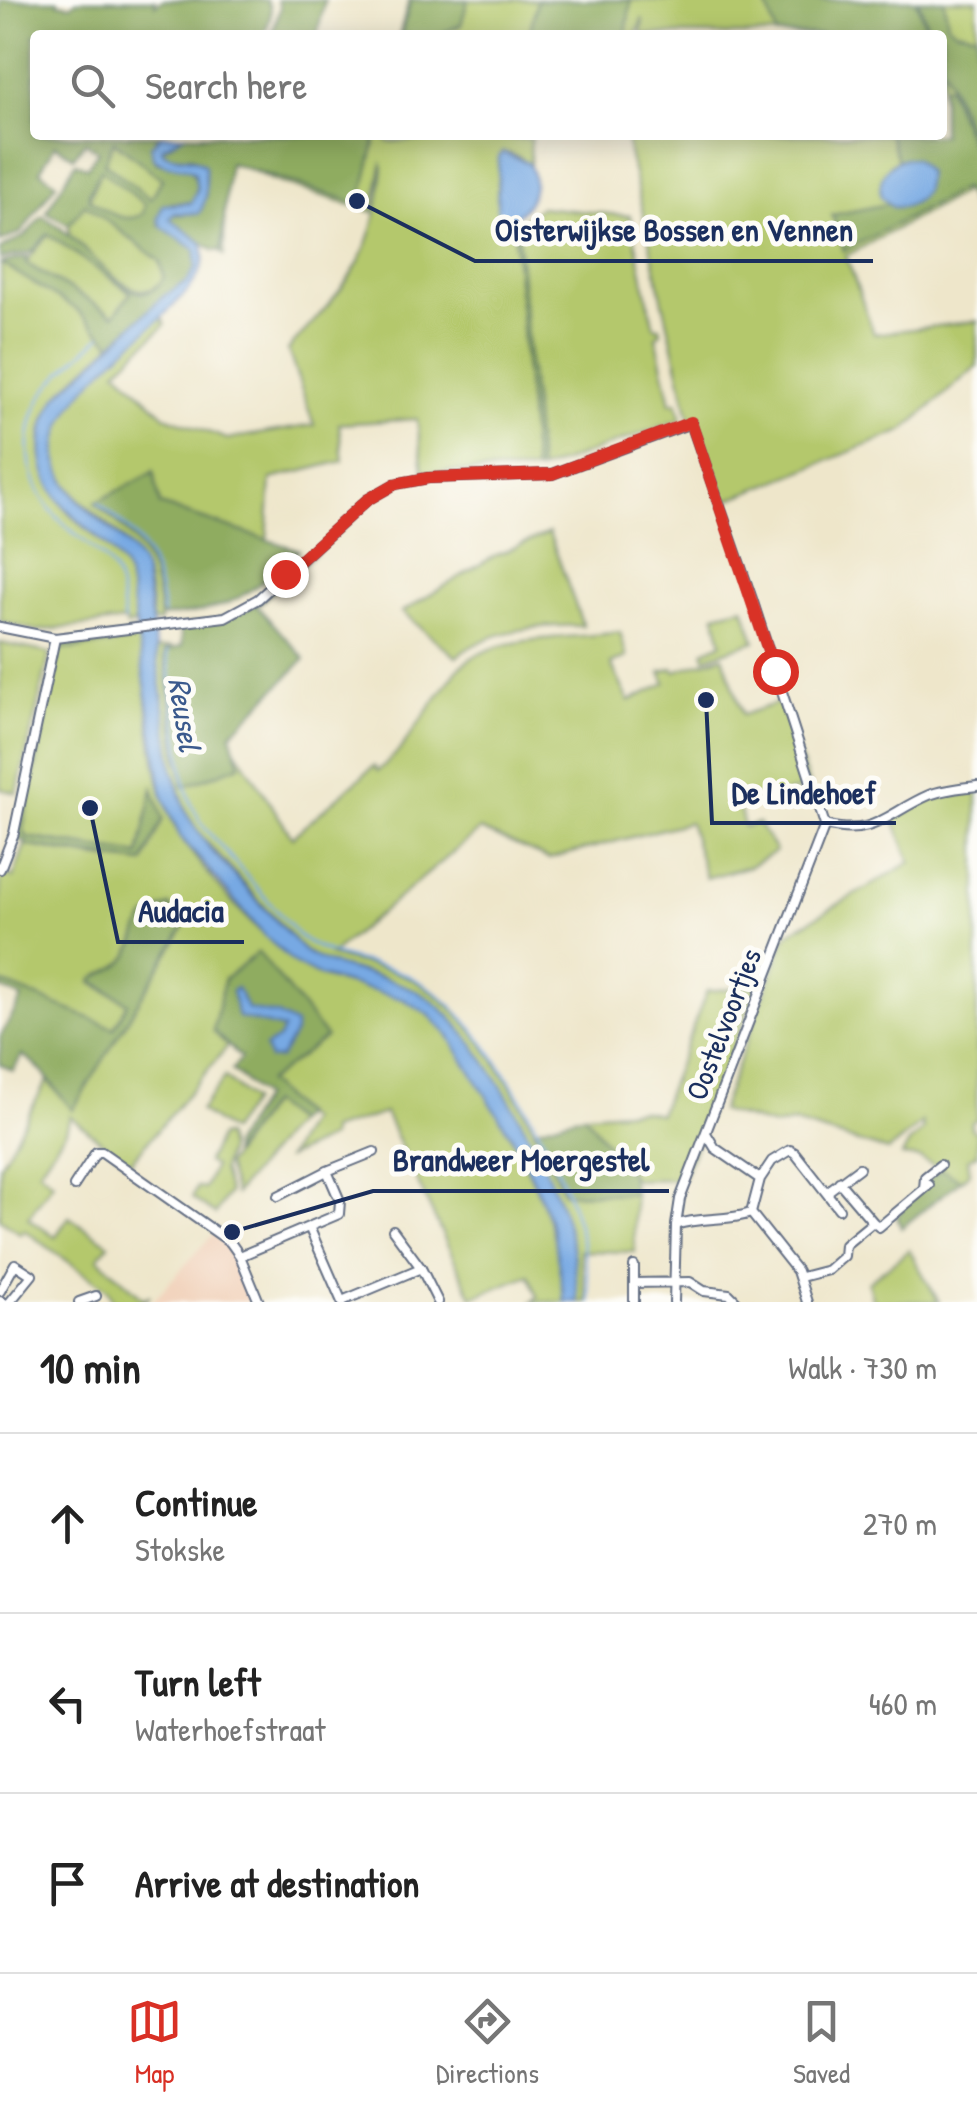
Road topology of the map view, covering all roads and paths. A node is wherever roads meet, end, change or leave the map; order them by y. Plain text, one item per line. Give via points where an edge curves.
1 (0, 627) edge
2 (55, 638) junction
3 (977, 786) edge
4 (824, 825) junction
5 (0, 869) edge
6 (706, 1132) junction
7 (374, 1152) dead end
8 (940, 1165) dead end
9 (858, 1168) dead end
10 (327, 1171) junction
11 (760, 1179) junction
12 (839, 1182) junction
13 (74, 1186) dead end
14 (827, 1192) junction
15 (278, 1196) dead end
16 (839, 1210) dead end
17 (751, 1213) junction
18 (872, 1222) junction
19 (676, 1225) junction
20 (310, 1229) junction
21 (393, 1230) dead end
22 (240, 1256) junction
23 (634, 1266) dead end
24 (421, 1268) junction
25 (800, 1277) junction
26 (634, 1283) junction
27 (674, 1283) junction
28 (0, 1290) edge
29 (96, 1296) dead end
30 (342, 1301) edge
31 (10, 1302) edge
32 (78, 1302) edge
33 (259, 1302) edge
34 (438, 1302) edge
35 (634, 1302) edge
36 (674, 1302) edge
37 (737, 1302) edge
38 (807, 1302) edge

1 - 2 street
2 - 4 street via 214,619 246,607 367,500 395,484 552,474 691,422
2 - 5 street via 14,833
3 - 4 street via 931,794 868,828
4 - 6 street, Oostelvoortjes
6 - 11 street via 715,1148
6 - 19 street, Oostelvoortjes
7 - 10 street
8 - 18 street via 925,1178 926,1188 879,1226
9 - 12 street
10 - 15 street
10 - 20 street via 340,1214
11 - 14 street via 790,1150
11 - 17 street
12 - 14 street
12 - 18 street
13 - 22 street via 102,1152 210,1226
14 - 16 street
17 - 19 street
17 - 25 street
18 - 25 street via 828,1270
19 - 27 street, Oostelvoortjes
20 - 22 street
20 - 30 street
21 - 24 street
22 - 33 street
23 - 26 street
24 - 30 street
24 - 34 street
25 - 38 street
26 - 27 street
26 - 35 street
27 - 36 street, Oostelvoortjes
27 - 37 street via 690,1282
28 - 31 street via 15,1264 32,1274
29 - 32 street

